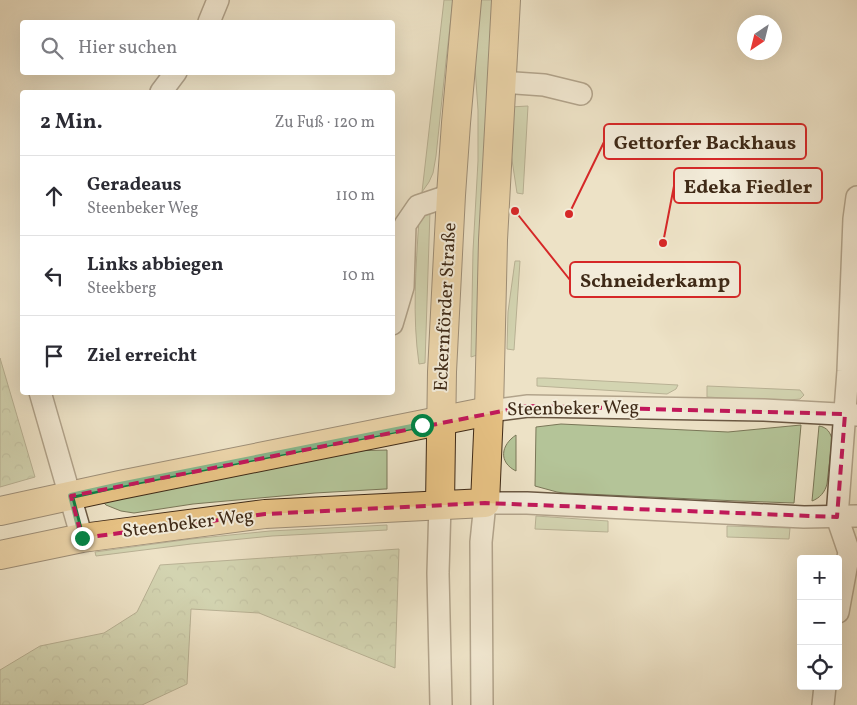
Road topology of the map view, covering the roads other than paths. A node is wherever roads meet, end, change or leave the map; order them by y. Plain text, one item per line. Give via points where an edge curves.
1 (218, 0) edge
2 (467, 0) edge
3 (506, 0) edge
4 (210, 20) edge
5 (174, 75) edge
6 (501, 82) junction
7 (162, 90) edge
8 (581, 94) dead end
9 (451, 195) junction
10 (857, 197) edge
11 (395, 313) edge
12 (41, 395) edge
13 (489, 411) junction
14 (851, 414) edge
15 (442, 420) junction
16 (71, 496) junction
17 (485, 503) junction
18 (440, 504) junction
19 (0, 511) edge
20 (847, 516) edge
21 (82, 538) junction
22 (0, 555) edge
23 (840, 600) edge
24 (825, 690) edge
25 (441, 705) edge
26 (482, 705) edge
27 (823, 705) edge

1 - 4 street
2 - 9 main road, Eckernförder Straße
3 - 6 main road
5 - 7 street
6 - 8 street via 544,85
6 - 13 main road
9 - 11 street via 418,206 405,225 402,287
9 - 15 main road, Eckernförder Straße
10 - 14 street via 848,370
12 - 16 street
13 - 14 street, Steenbeker Weg via 528,406
13 - 15 main road, Steenbeker Weg
13 - 17 main road
14 - 20 street
15 - 16 main road, Steenbeker Weg
15 - 18 main road, Eckernförder Straße
16 - 19 main road, Steenbeker Weg
16 - 21 street
17 - 18 main road, Steenbeker Weg
17 - 20 street, Steenbeker Weg
17 - 26 street via 481,542
18 - 21 main road, Steenbeker Weg via 265,514
18 - 25 street, Eckernförder Straße
20 - 23 street via 849,552
21 - 22 main road, Steenbeker Weg
24 - 27 street

